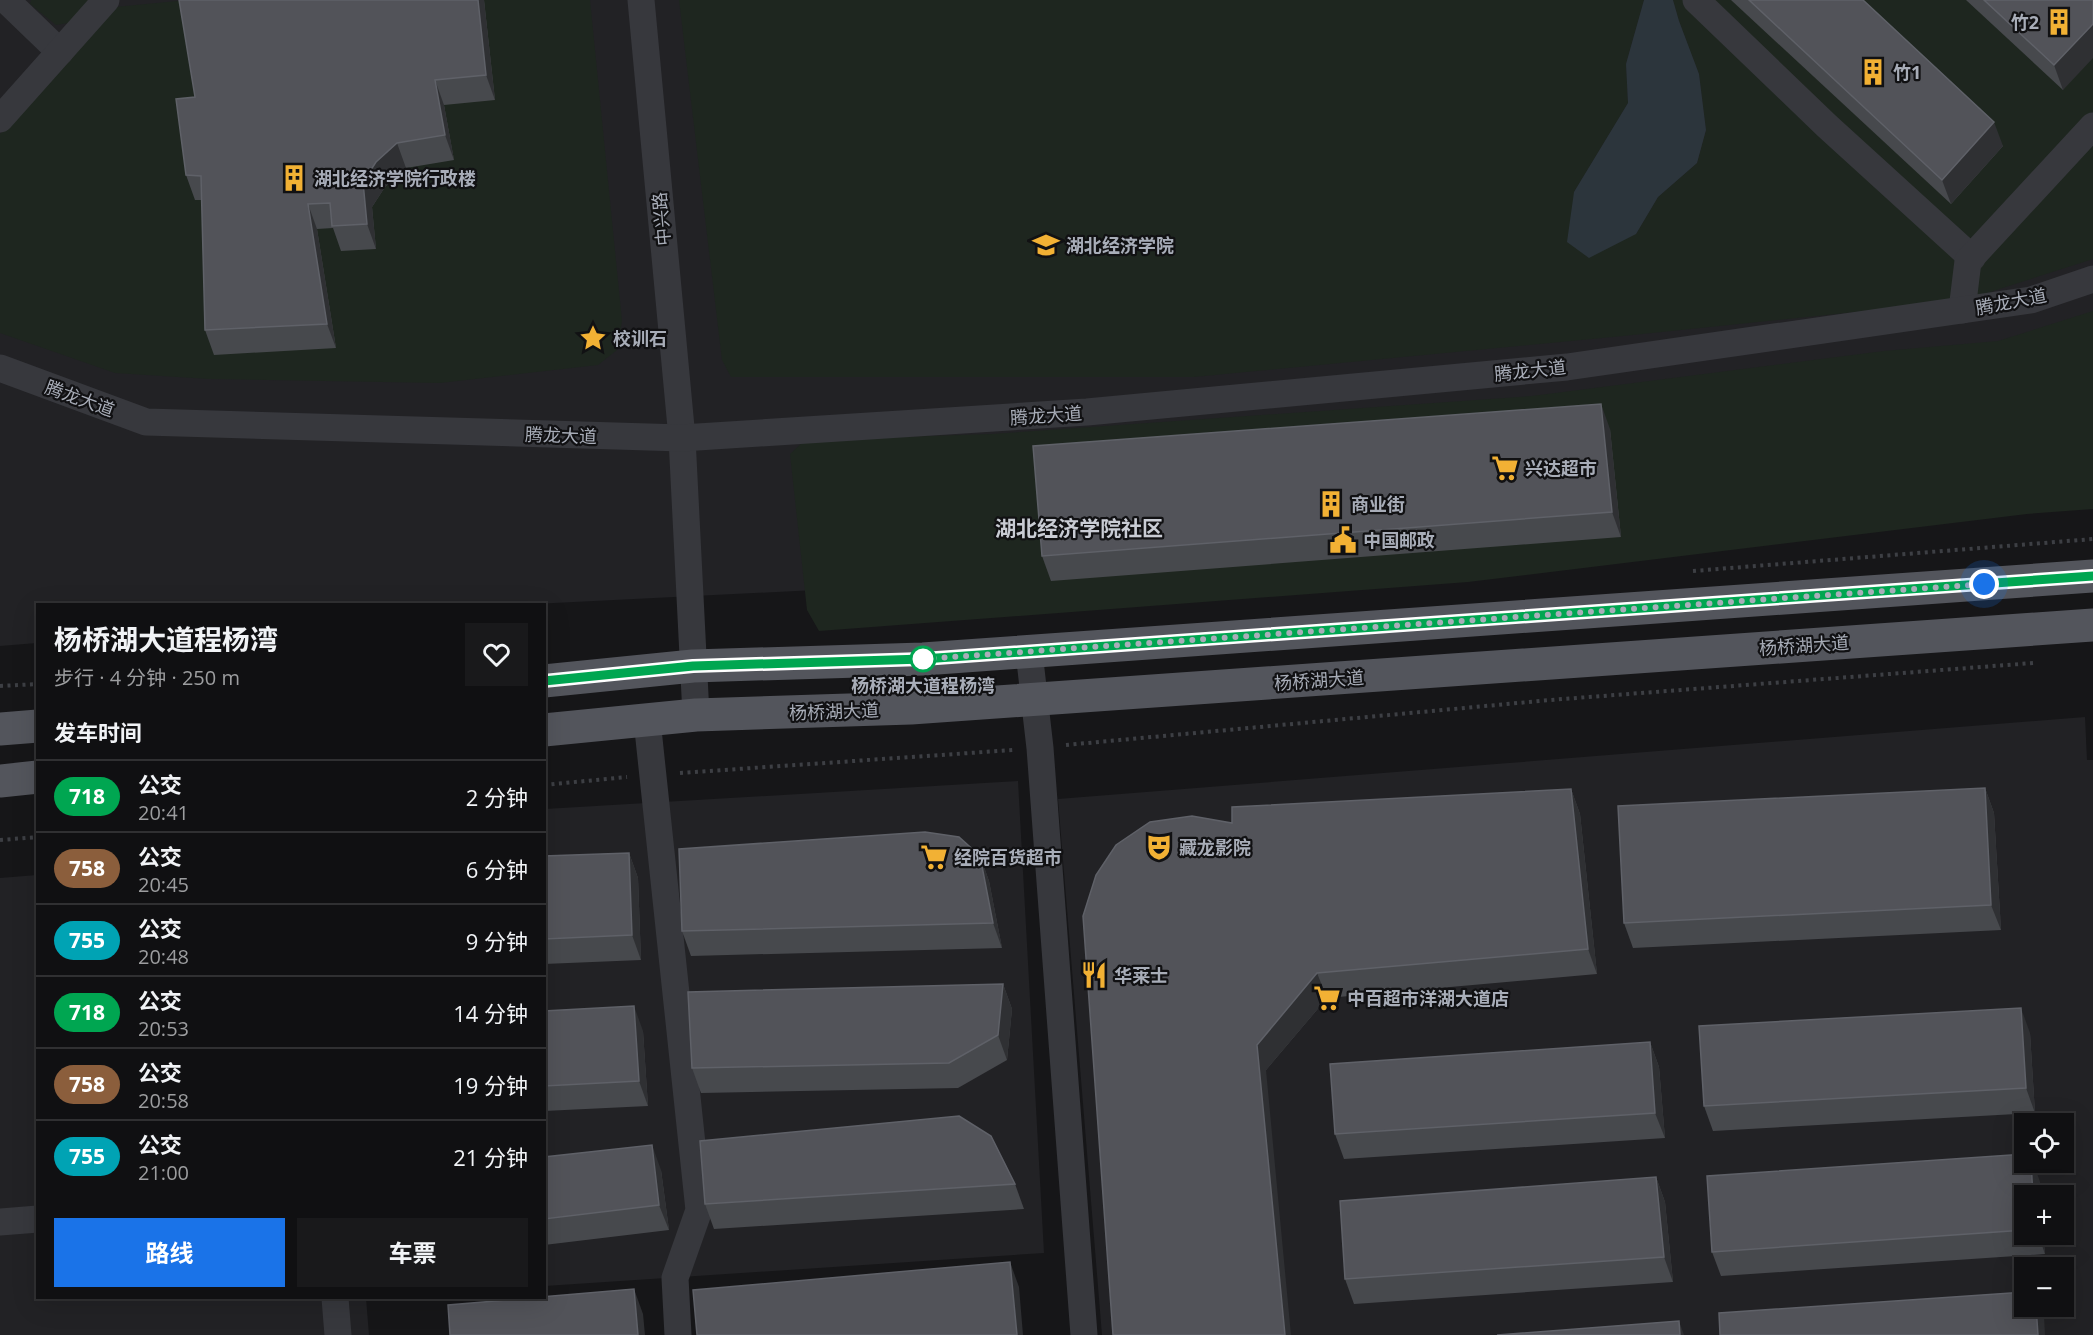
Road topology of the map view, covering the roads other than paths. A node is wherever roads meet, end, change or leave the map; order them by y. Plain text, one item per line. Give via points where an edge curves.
1 (6, 0) edge
2 (106, 0) edge
3 (641, 0) edge
4 (1696, 0) edge
5 (60, 52) junction
6 (0, 119) edge
7 (2093, 126) edge
8 (1972, 258) junction
9 (2093, 279) edge
10 (1962, 310) junction
11 (0, 368) edge
12 (682, 438) junction
13 (2093, 576) edge
14 (2093, 625) edge
15 (1029, 652) junction
16 (693, 666) junction
17 (546, 681) edge
18 (1035, 700) junction
19 (696, 716) junction
20 (647, 720) junction
21 (36, 726) edge
22 (0, 729) edge
23 (546, 730) edge
24 (36, 777) edge
25 (0, 781) edge
26 (36, 1219) edge
27 (0, 1222) edge
28 (335, 1299) edge
29 (338, 1335) edge
30 (678, 1335) edge
31 (1084, 1335) edge

1 - 5 street
2 - 5 street
3 - 12 street, 中兴路
4 - 8 street
5 - 6 street
7 - 8 street
8 - 10 street via 1968,261
9 - 10 street, 腾龙大道 via 2031,300
10 - 12 street, 腾龙大道 via 1567,367 1087,412
11 - 12 street, 腾龙大道 via 146,422
12 - 16 street, 中兴路
13 - 15 main road
14 - 18 main road, 杨桥湖大道
15 - 16 main road
15 - 18 street
16 - 17 main road
16 - 19 street, 中兴路
18 - 19 main road, 杨桥湖大道
18 - 31 street
19 - 20 main road, 杨桥湖大道
20 - 23 main road, 杨桥湖大道
20 - 30 street via 699,1210 675,1278
21 - 22 main road
24 - 25 main road
26 - 27 street
28 - 29 street

